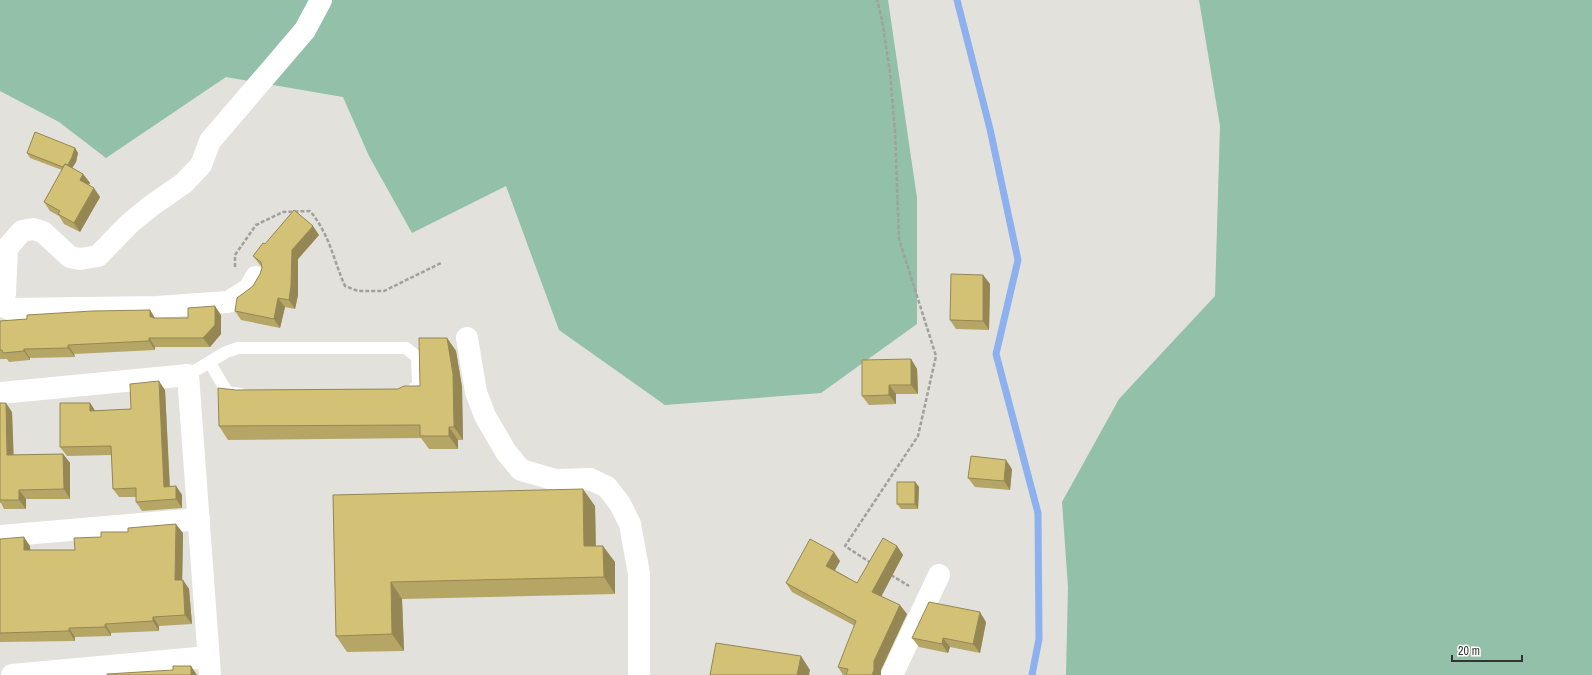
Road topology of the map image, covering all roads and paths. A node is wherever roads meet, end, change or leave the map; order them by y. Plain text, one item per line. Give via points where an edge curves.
1 (321, 0) edge
2 (877, 0) edge
3 (441, 263) dead end
4 (256, 277) edge
5 (239, 295) junction
6 (0, 304) edge
7 (467, 338) dead end
8 (210, 363) junction
9 (188, 375) junction
10 (0, 393) edge
11 (391, 395) edge
12 (253, 396) edge
13 (199, 519) junction
14 (0, 536) edge
15 (877, 566) edge
16 (889, 574) edge
17 (939, 575) dead end
18 (928, 598) junction
19 (209, 666) edge
20 (12, 675) edge
21 (640, 675) edge
22 (892, 675) edge

1 - 6 street via 305,30 210,141 201,164 184,183 146,210 98,256 80,259 70,257 43,232 33,229 22,231 7,248 5,294
2 - 15 path via 891,87 899,239 936,356 918,436 845,546
3 - 5 path via 384,291 358,291 345,286 320,224 310,212 293,211 270,217 256,225 235,255
4 - 5 street via 249,289
5 - 6 street via 228,302 157,307 8,309
7 - 21 street via 476,392 485,416 506,452 522,470 556,480 590,479 607,487 620,504 630,524 639,574
8 - 9 lane
8 - 11 lane via 226,352 238,348 406,348 417,357 418,385 407,395
8 - 12 lane via 227,392
9 - 10 street
9 - 13 street
13 - 14 street
13 - 19 street
16 - 18 path
17 - 18 street
18 - 22 street
19 - 20 street

